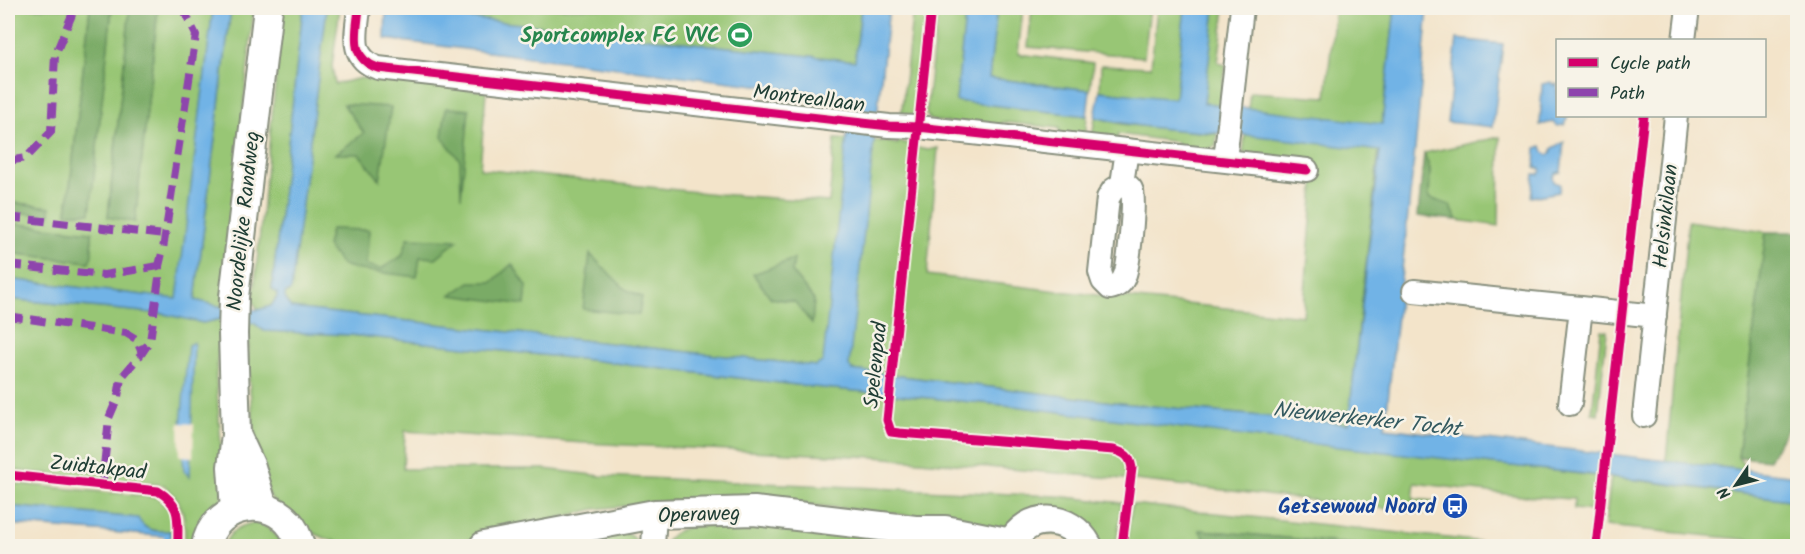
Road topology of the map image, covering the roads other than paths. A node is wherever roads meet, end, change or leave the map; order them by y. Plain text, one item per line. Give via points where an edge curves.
1 (268, 8) edge
2 (359, 8) edge
3 (1242, 8) edge
4 (1688, 8) edge
5 (1684, 39) edge
6 (1676, 117) edge
7 (1127, 150) junction
8 (1227, 150) junction
9 (1307, 170) dead end
10 (1122, 184) dead end
11 (1414, 291) dead end
12 (1581, 308) junction
13 (1655, 316) junction
14 (1570, 405) dead end
15 (1644, 416) dead end
16 (236, 435) junction
17 (263, 507) junction
18 (235, 510) junction
19 (655, 514) junction
20 (915, 530) junction
21 (1010, 545) edge
22 (206, 546) edge
23 (300, 546) edge
24 (484, 546) edge
25 (653, 546) edge
26 (945, 546) edge
27 (1088, 546) edge

1 - 16 main road, Noordelijke Randweg via 234,297
2 - 7 street, Montreallaan via 358,54 378,68
3 - 8 street
4 - 5 street
6 - 13 street, Helsinkilaan
7 - 8 street, Montreallaan
7 - 10 street
8 - 9 street, Montreallaan
11 - 12 street
12 - 13 street
12 - 14 street
13 - 15 street, Helsinkilaan
16 - 17 main road, Noordelijke Randweg
16 - 18 main road, Noordelijke Randweg via 232,467
17 - 18 main road
17 - 23 main road via 288,522
18 - 22 main road via 213,527
19 - 20 main road, Operaweg via 754,511
19 - 24 main road, Operaweg
19 - 25 street
20 - 21 main road, Operaweg via 945,530
20 - 26 main road, Operaweg
21 - 27 main road via 1030,525 1050,520 1075,529

